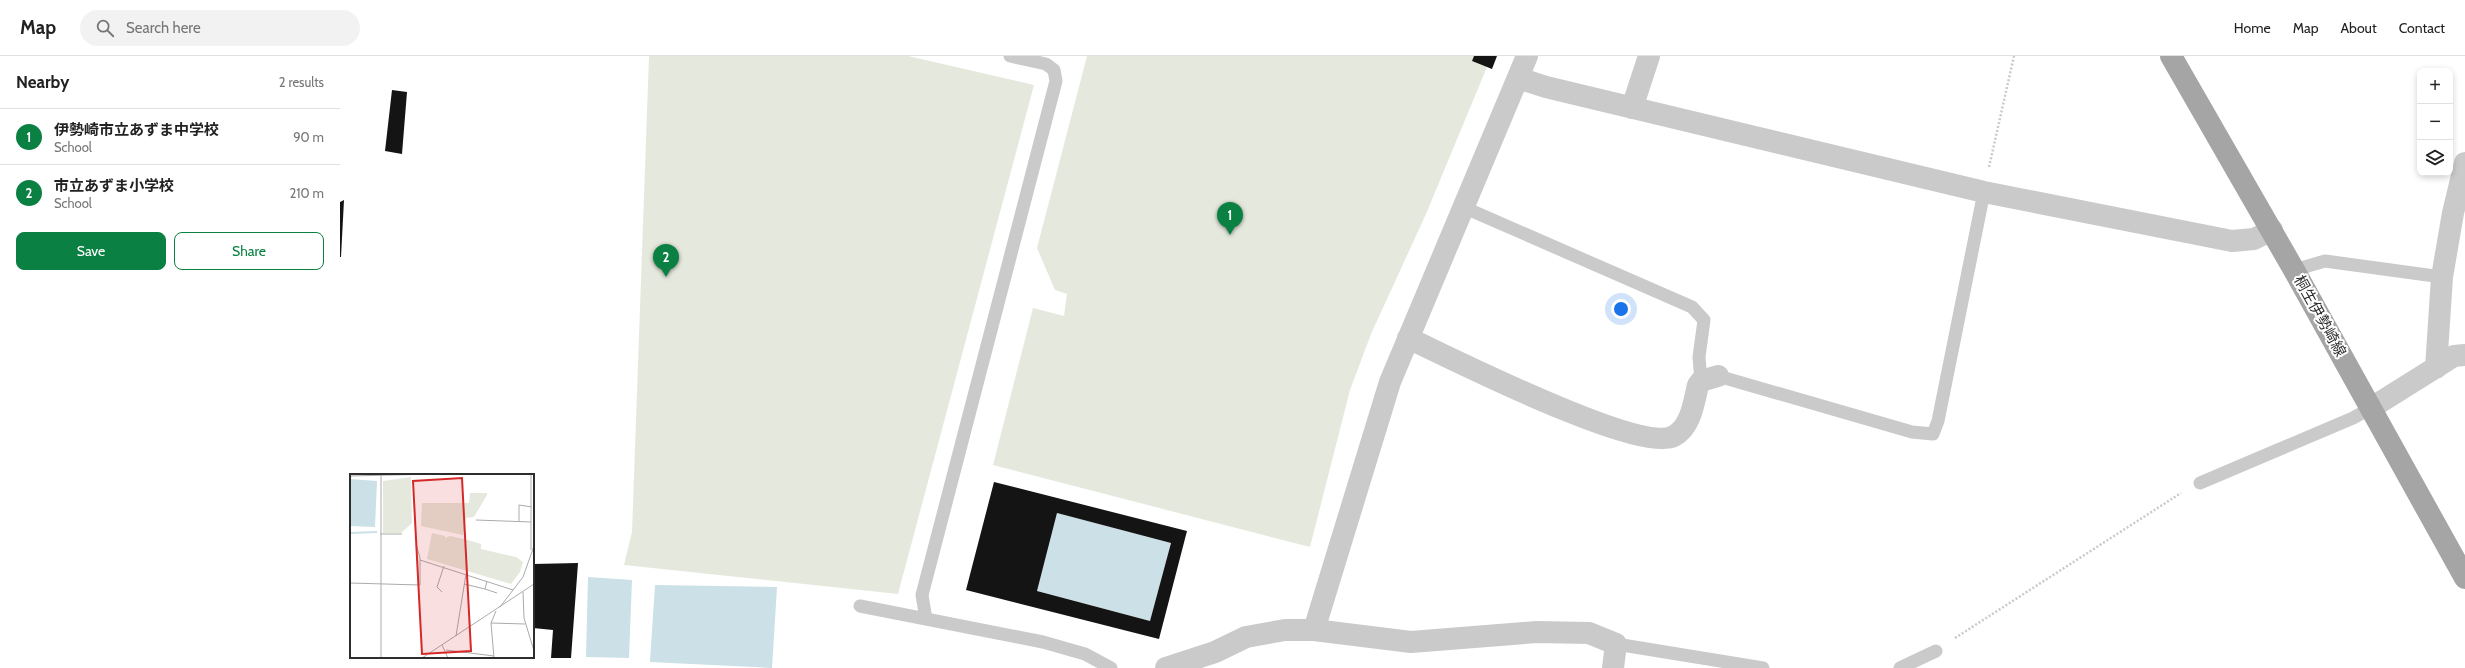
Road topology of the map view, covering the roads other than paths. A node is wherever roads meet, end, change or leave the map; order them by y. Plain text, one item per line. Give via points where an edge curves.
1 (1010, 56) edge
2 (1527, 56) edge
3 (1649, 56) edge
4 (2171, 56) edge
5 (1518, 78) junction
6 (1632, 108) junction
7 (2465, 163) edge
8 (1984, 192) junction
9 (1464, 207) junction
10 (2272, 230) junction
11 (2294, 270) junction
12 (2442, 277) junction
13 (1408, 338) junction
14 (2465, 355) edge
15 (2436, 368) junction
16 (1710, 378) junction
17 (2371, 408) junction
18 (2200, 483) road end
19 (2465, 578) edge
20 (860, 606) dead end
21 (926, 619) junction
22 (1314, 630) junction
23 (1616, 644) junction
24 (1936, 650) road end
25 (1111, 668) edge
26 (1166, 668) edge
27 (1612, 668) edge
28 (1763, 668) edge
29 (1900, 668) edge

1 - 21 lane via 1046,64 1054,70 1056,82 922,595
2 - 5 street
3 - 6 street
4 - 10 main road, 桐生伊勢崎線
5 - 6 street
5 - 9 street
6 - 8 street
7 - 12 street
8 - 10 street via 2232,241 2254,239
8 - 16 lane via 1934,434 1912,432
9 - 13 street
9 - 16 lane via 1692,308 1704,320 1699,356
10 - 11 main road, 桐生伊勢崎線
11 - 12 lane via 2325,261
11 - 17 main road, 桐生伊勢崎線
12 - 15 street
13 - 16 street via 1542,400 1602,424 1664,440 1682,430
13 - 22 street via 1390,382
14 - 15 street via 2454,356
15 - 17 street
17 - 18 lane
17 - 19 main road, 桐生伊勢崎線
20 - 21 lane
21 - 25 lane via 1043,642 1085,654
22 - 23 street via 1411,642 1537,632 1589,633
22 - 26 street via 1285,630 1246,637 1215,652
23 - 27 street
23 - 28 lane
24 - 29 lane

